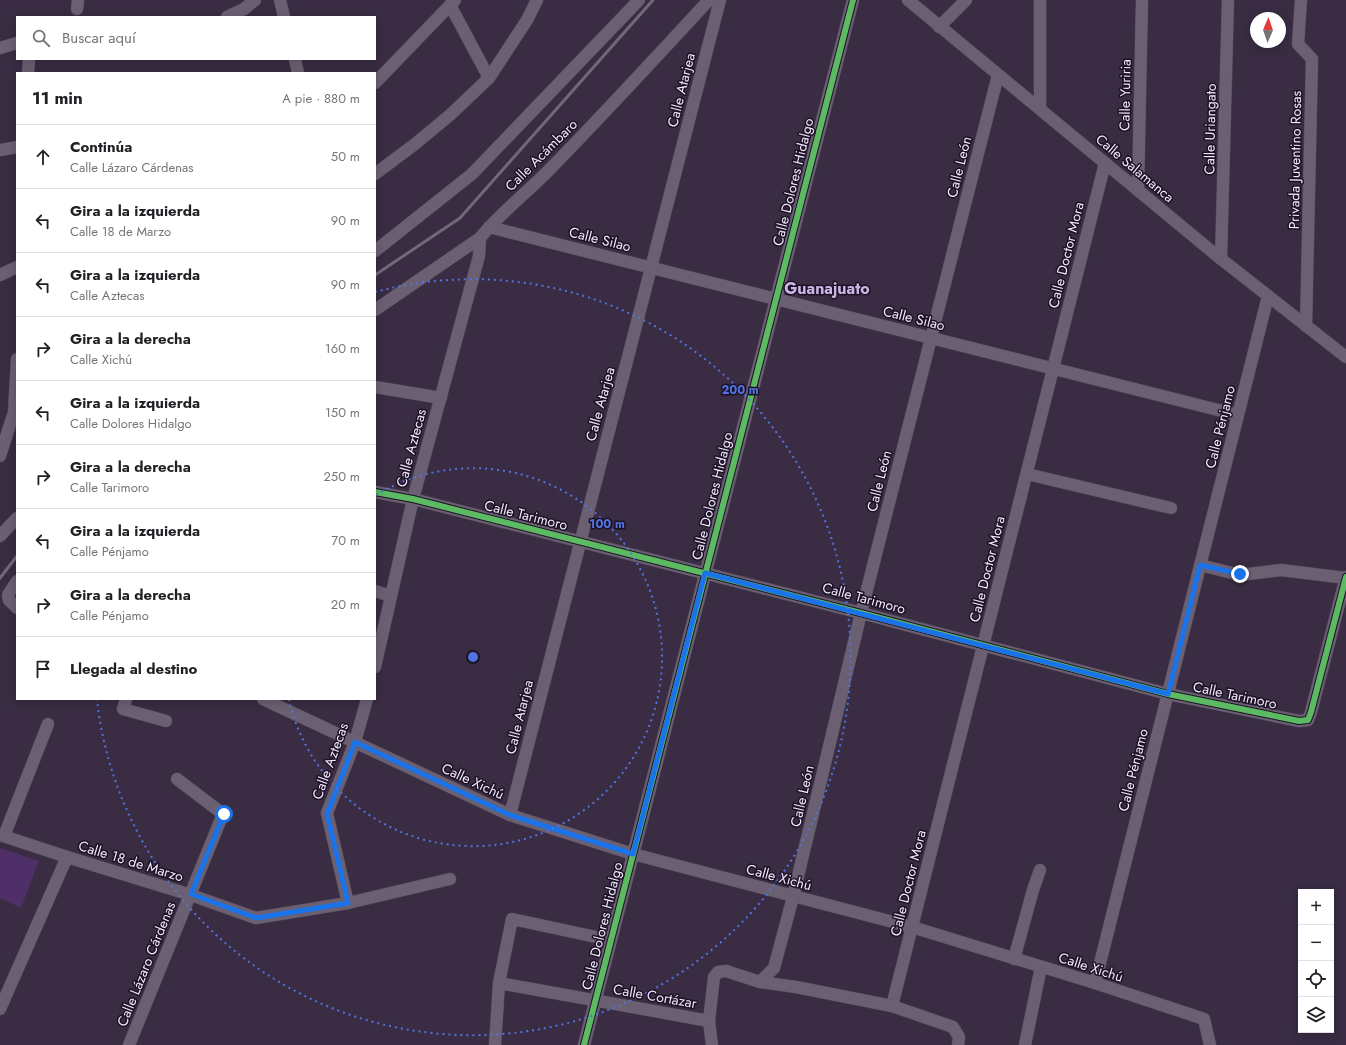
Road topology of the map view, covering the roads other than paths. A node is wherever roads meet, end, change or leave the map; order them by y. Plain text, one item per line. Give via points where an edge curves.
1 (255, 0) edge
2 (280, 0) edge
3 (537, 0) edge
4 (639, 0) edge
5 (710, 0) edge
6 (720, 0) edge
7 (853, 0) edge
8 (908, 0) edge
9 (966, 0) edge
10 (1040, 0) edge
11 (1142, 0) edge
12 (1228, 0) edge
13 (1301, 0) edge
14 (452, 2) edge
15 (229, 16) edge
16 (284, 16) edge
17 (939, 27) junction
18 (16, 43) edge
19 (0, 48) edge
20 (29, 60) edge
21 (295, 60) edge
22 (28, 72) edge
23 (298, 72) edge
24 (998, 75) junction
25 (490, 78) junction
26 (376, 82) edge
27 (1040, 109) junction
28 (16, 148) edge
29 (0, 150) edge
30 (1105, 163) junction
31 (376, 173) edge
32 (1138, 190) junction
33 (489, 227) junction
34 (480, 238) junction
35 (376, 250) edge
36 (1222, 259) junction
37 (651, 267) junction
38 (16, 268) edge
39 (0, 275) edge
40 (1268, 296) junction
41 (776, 299) junction
42 (376, 309) edge
43 (1306, 326) junction
44 (931, 338) junction
45 (1346, 357) edge
46 (1053, 368) junction
47 (16, 377) edge
48 (376, 388) edge
49 (440, 398) junction
50 (1238, 415) junction
51 (1, 448) edge
52 (1027, 474) junction
53 (376, 492) edge
54 (413, 499) junction
55 (1171, 508) dead end
56 (16, 519) edge
57 (0, 536) edge
58 (580, 541) junction
59 (1200, 565) junction
60 (705, 573) junction
61 (1346, 578) edge
62 (16, 583) edge
63 (376, 591) edge
64 (391, 596) junction
65 (16, 607) edge
66 (861, 613) junction
67 (983, 645) junction
68 (376, 663) edge
69 (1168, 694) junction
70 (126, 700) edge
71 (265, 700) edge
72 (367, 700) edge
73 (166, 721) dead end
74 (48, 724) dead end
75 (355, 742) junction
76 (177, 779) dead end
77 (510, 815) junction
78 (2, 835) edge
79 (633, 854) junction
80 (67, 857) junction
81 (1040, 870) dead end
82 (450, 879) dead end
83 (191, 894) junction
84 (793, 896) junction
85 (348, 903) junction
86 (912, 927) junction
87 (610, 940) junction
88 (1014, 959) junction
89 (1041, 967) junction
90 (760, 982) junction
91 (499, 983) junction
92 (1095, 983) junction
93 (595, 1001) junction
94 (892, 1006) junction
95 (0, 1009) edge
96 (709, 1021) junction
97 (129, 1045) edge
98 (495, 1045) edge
99 (584, 1045) edge
100 (712, 1045) edge
101 (958, 1045) edge
102 (1026, 1045) edge
103 (1210, 1045) edge

1 - 15 street
2 - 16 street
3 - 25 street
4 - 35 street via 472,174
5 - 33 street, Calle Acámbaro via 598,120
6 - 37 street, Calle Atarjea
7 - 41 street, Calle Dolores Hidalgo
8 - 17 street, Calle Salamanca
9 - 17 street
10 - 27 street
11 - 32 street, Calle Yuriria
12 - 36 street, Calle Uriangato
13 - 43 street, Privada Juventino Rosas via 1298,44 1312,59
14 - 25 street
14 - 26 street
17 - 24 street, Calle Salamanca
18 - 19 street
20 - 22 street
21 - 23 street
24 - 27 street, Calle Salamanca
24 - 44 street, Calle León
25 - 31 street via 450,115
27 - 30 street, Calle Salamanca
28 - 29 street
30 - 32 street, Calle Salamanca
30 - 46 street, Calle Doctor Mora
32 - 36 street, Calle Salamanca
33 - 34 street, Calle Acámbaro
33 - 37 street, Calle Silao
34 - 42 street, Calle Acámbaro
34 - 49 street, Calle Aztecas via 479,256
36 - 40 street, Calle Salamanca
37 - 41 street, Calle Silao
37 - 58 street, Calle Atarjea
38 - 39 street
40 - 43 street, Calle Salamanca
40 - 50 street, Calle Pénjamo
41 - 44 street, Calle Silao
41 - 60 street, Calle Dolores Hidalgo
43 - 45 street, Calle Salamanca
44 - 46 street, Calle Silao
44 - 66 street, Calle León
46 - 50 street, Calle Silao
46 - 52 street, Calle Doctor Mora
47 - 51 street via 14,412
48 - 49 street
49 - 54 street, Calle Aztecas
50 - 59 street, Calle Pénjamo
52 - 55 street
52 - 67 street, Calle Doctor Mora
53 - 54 street, Calle Tarimoro
54 - 58 street, Calle Tarimoro
54 - 64 street, Calle Aztecas
56 - 57 street
58 - 60 street, Calle Tarimoro
58 - 77 street, Calle Atarjea
59 - 61 street via 1240,574 1281,570
59 - 69 street, Calle Pénjamo
60 - 66 street, Calle Tarimoro
60 - 79 street, Calle Dolores Hidalgo
61 - 69 street, Calle Tarimoro via 1308,720 1299,721
62 - 65 street via 8,595
63 - 64 street
64 - 68 street, Calle Aztecas
66 - 67 street, Calle Tarimoro
66 - 84 street, Calle León
67 - 69 street, Calle Tarimoro
67 - 86 street, Calle Doctor Mora
69 - 92 street, Calle Pénjamo
70 - 73 street via 123,709
71 - 75 street, Calle Xichú
72 - 75 street, Calle Aztecas
74 - 78 street
75 - 77 street, Calle Xichú
75 - 85 street, Calle Aztecas via 327,814
76 - 83 street, Calle Lázaro Cárdenas via 224,814
77 - 79 street, Calle Xichú
78 - 80 street, Calle 18 de Marzo
79 - 84 street, Calle Xichú
79 - 87 street, Calle Dolores Hidalgo
80 - 83 street, Calle 18 de Marzo
80 - 95 street
81 - 88 street
82 - 85 street, Calle 18 de Marzo
83 - 85 street, Calle 18 de Marzo via 256,918
83 - 97 street, Calle Lázaro Cárdenas
84 - 86 street, Calle Xichú
84 - 90 street, Calle León via 774,968
86 - 88 street, Calle Xichú
86 - 94 street, Calle Doctor Mora
87 - 91 street via 512,919
87 - 93 street, Calle Dolores Hidalgo
88 - 89 street, Calle Xichú
89 - 92 street, Calle Xichú
89 - 102 street
90 - 94 street
90 - 96 street via 726,971 718,972 714,978
91 - 93 street, Calle Cortázar
91 - 98 street
92 - 103 street, Calle Xichú via 1204,1019
93 - 96 street, Calle Cortázar
93 - 99 street, Calle Dolores Hidalgo
94 - 101 street via 953,1027 959,1037
96 - 100 street

